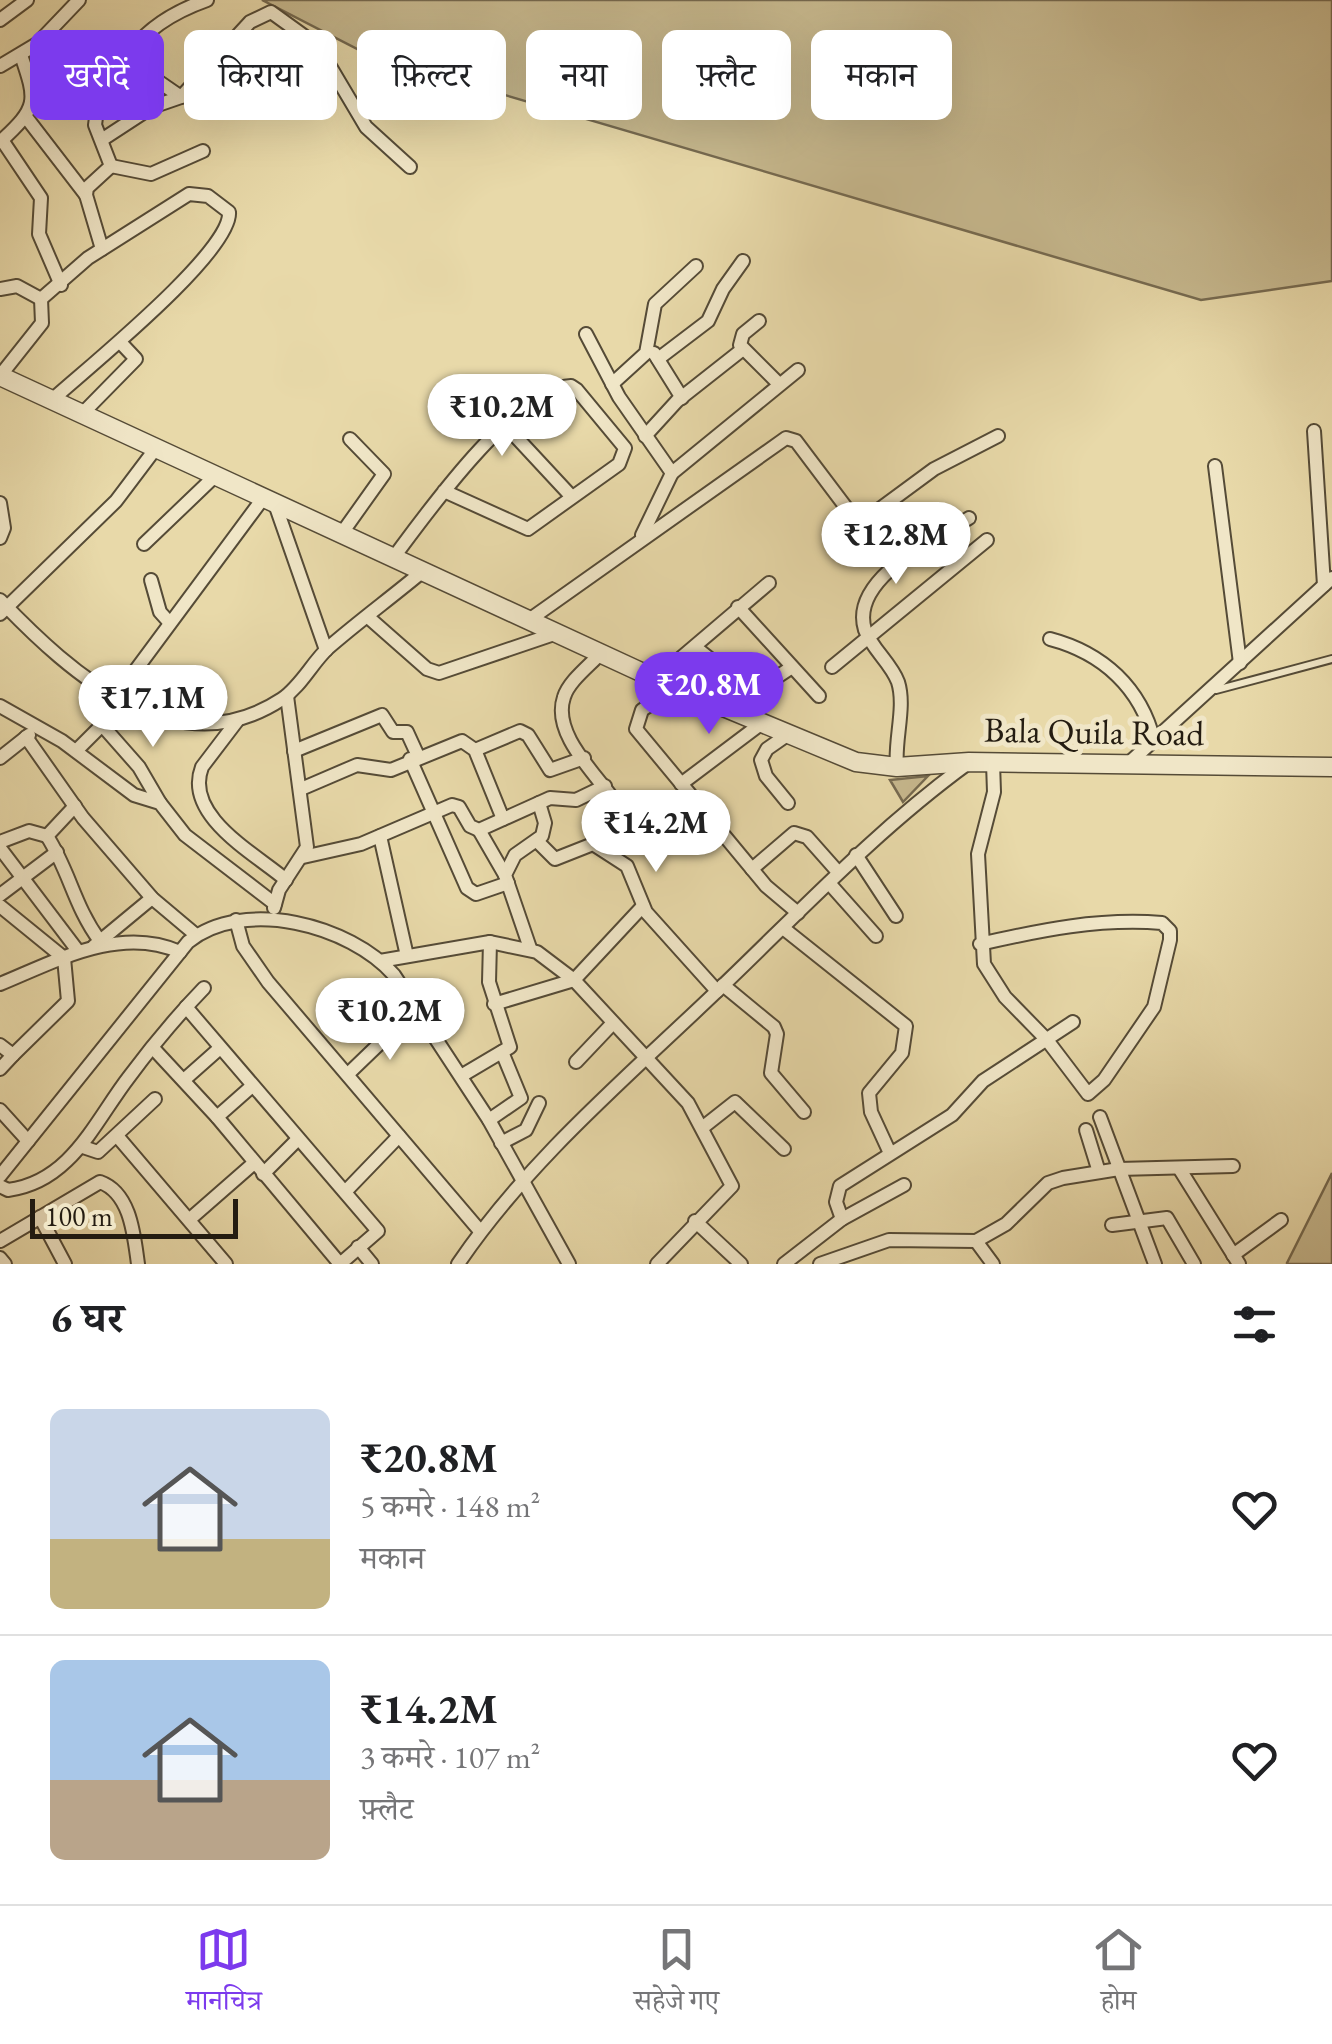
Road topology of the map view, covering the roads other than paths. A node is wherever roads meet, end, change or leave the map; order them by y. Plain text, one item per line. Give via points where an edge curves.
1 (27, 0) edge
2 (79, 0) edge
3 (208, 0) edge
4 (0, 20) edge
5 (50, 30) edge
6 (150, 30) edge
7 (30, 48) edge
8 (20, 54) junction
9 (0, 66) edge
10 (164, 84) edge
11 (181, 97) junction
12 (26, 116) junction
13 (96, 120) edge
14 (103, 139) junction
15 (1, 142) edge
16 (203, 150) dead end
17 (111, 166) junction
18 (410, 167) dead end
19 (86, 195) junction
20 (102, 249) junction
21 (743, 261) dead end
22 (696, 266) dead end
23 (2, 283) edge
24 (62, 285) junction
25 (41, 300) junction
26 (759, 322) dead end
27 (586, 334) dead end
28 (120, 342) junction
29 (744, 349) junction
30 (654, 353) junction
31 (798, 370) dead end
32 (0, 376) edge
33 (612, 384) junction
34 (779, 384) junction
35 (682, 398) junction
36 (52, 400) junction
37 (81, 415) junction
38 (506, 426) junction
39 (1314, 431) dead end
40 (646, 436) junction
41 (998, 436) dead end
42 (350, 439) dead end
43 (156, 448) junction
44 (1214, 466) dead end
45 (672, 473) junction
46 (216, 475) junction
47 (444, 491) junction
48 (570, 496) junction
49 (269, 500) junction
50 (0, 503) edge
51 (968, 518) dead end
52 (858, 525) junction
53 (342, 532) junction
54 (641, 537) junction
55 (0, 538) edge
56 (987, 540) dead end
57 (144, 544) dead end
58 (394, 557) junction
59 (892, 567) junction
60 (423, 570) junction
61 (151, 580) dead end
62 (1328, 581) edge
63 (769, 583) dead end
64 (2, 607) edge
65 (738, 608) junction
66 (368, 617) junction
67 (529, 620) junction
68 (169, 622) junction
69 (557, 633) junction
70 (869, 638) junction
71 (1050, 639) dead end
72 (695, 647) junction
73 (326, 650) junction
74 (600, 654) junction
75 (1332, 659) edge
76 (1240, 663) junction
77 (792, 667) junction
78 (832, 667) dead end
79 (656, 679) junction
80 (676, 688) junction
81 (1210, 692) junction
82 (753, 693) junction
83 (286, 696) junction
84 (819, 696) dead end
85 (115, 698) junction
86 (0, 706) edge
87 (742, 714) junction
88 (237, 721) junction
89 (762, 723) junction
90 (102, 725) junction
91 (32, 733) junction
92 (787, 735) junction
93 (1154, 740) junction
94 (475, 750) junction
95 (76, 751) junction
96 (294, 751) junction
97 (0, 758) edge
98 (414, 758) junction
99 (584, 758) junction
100 (968, 762) junction
101 (993, 763) junction
102 (1129, 763) junction
103 (1332, 766) edge
104 (896, 767) junction
105 (680, 784) junction
106 (605, 786) junction
107 (300, 788) junction
108 (539, 802) junction
109 (160, 803) junction
110 (788, 804) dead end
111 (76, 806) junction
112 (434, 814) junction
113 (503, 819) junction
114 (478, 830) junction
115 (48, 836) junction
116 (380, 836) junction
117 (537, 842) junction
118 (0, 845) edge
119 (605, 849) junction
120 (58, 852) junction
121 (856, 855) junction
122 (303, 857) junction
123 (752, 869) junction
124 (26, 877) junction
125 (834, 877) junction
126 (507, 879) junction
127 (286, 880) junction
128 (0, 895) edge
129 (152, 898) junction
130 (275, 904) junction
131 (0, 906) edge
132 (643, 906) junction
133 (798, 913) junction
134 (896, 916) dead end
135 (236, 920) junction
136 (269, 921) junction
137 (782, 928) junction
138 (196, 935) junction
139 (876, 936) dead end
140 (490, 942) junction
141 (980, 944) junction
142 (90, 947) junction
143 (530, 948) junction
144 (180, 952) junction
145 (407, 956) junction
146 (64, 958) junction
147 (380, 961) junction
148 (574, 980) junction
149 (0, 984) edge
150 (204, 988) dead end
151 (720, 988) junction
152 (494, 1004) junction
153 (186, 1007) junction
154 (403, 1021) dead end
155 (1073, 1022) dead end
156 (613, 1023) junction
157 (1048, 1040) junction
158 (0, 1044) edge
159 (153, 1048) junction
160 (220, 1048) junction
161 (502, 1052) junction
162 (14, 1055) junction
163 (648, 1058) junction
164 (576, 1062) dead end
165 (0, 1069) edge
166 (348, 1074) junction
167 (461, 1076) junction
168 (184, 1079) junction
169 (251, 1087) junction
170 (154, 1099) dead end
171 (539, 1103) dead end
172 (0, 1110) edge
173 (804, 1112) dead end
174 (218, 1117) junction
175 (1100, 1117) dead end
176 (489, 1120) junction
177 (702, 1128) junction
178 (1086, 1130) dead end
179 (398, 1136) junction
180 (118, 1137) junction
181 (298, 1139) junction
182 (28, 1141) junction
183 (502, 1143) junction
184 (82, 1147) junction
185 (784, 1149) dead end
186 (889, 1151) junction
187 (1233, 1166) dead end
188 (1179, 1168) junction
189 (259, 1169) junction
190 (1119, 1169) junction
191 (1099, 1172) junction
192 (0, 1176) edge
193 (522, 1182) junction
194 (904, 1185) dead end
195 (0, 1186) edge
196 (344, 1192) junction
197 (40, 1217) junction
198 (190, 1219) junction
199 (842, 1219) junction
200 (1282, 1220) dead end
201 (696, 1221) junction
202 (1138, 1222) junction
203 (1112, 1225) dead end
204 (480, 1231) junction
205 (0, 1240) edge
206 (976, 1241) junction
207 (358, 1247) junction
208 (0, 1258) edge
209 (1236, 1260) edge
210 (5, 1264) edge
211 (65, 1264) edge
212 (138, 1264) edge
213 (226, 1264) edge
214 (372, 1264) edge
215 (458, 1264) edge
216 (569, 1264) edge
217 (657, 1264) edge
218 (741, 1264) edge
219 (784, 1264) edge
220 (820, 1264) edge
221 (993, 1264) edge
222 (1155, 1264) edge
223 (1194, 1264) edge

1 - 4 street
2 - 5 street
3 - 6 street
7 - 8 street
8 - 9 street
8 - 12 street via 34,96
10 - 11 street
11 - 14 street
11 - 18 street via 250,22 271,12 318,46 366,127
12 - 15 street
12 - 19 street
13 - 14 street
14 - 17 street
15 - 24 street via 41,198 38,234
16 - 17 street via 151,174
17 - 19 street
19 - 20 street
20 - 24 street
20 - 28 street via 189,194 208,196 230,212 214,246
21 - 30 street via 708,321
22 - 30 street via 655,304
23 - 25 street
24 - 25 street
25 - 32 street via 42,323
26 - 29 street via 739,340
27 - 33 street
28 - 36 street
28 - 37 street via 136,358
29 - 34 street
29 - 35 street
30 - 33 street
30 - 35 street
31 - 34 street
32 - 36 street, Bala Quila Road
33 - 40 street
34 - 45 street
35 - 40 street
36 - 37 street, Bala Quila Road
37 - 43 street, Bala Quila Road
38 - 47 street
38 - 48 street
38 - 48 street via 564,386 584,398 626,453
39 - 62 street
40 - 45 street
41 - 52 street via 934,469
42 - 53 street via 384,474
43 - 46 street, Bala Quila Road
43 - 64 street via 116,500
44 - 76 street
45 - 54 street
46 - 49 street, Bala Quila Road
46 - 57 street
47 - 48 street via 528,529
47 - 58 street
49 - 53 street, Bala Quila Road
49 - 68 street
49 - 73 street
50 - 55 street
51 - 59 street
52 - 54 street via 791,438
52 - 59 street
53 - 58 street, Bala Quila Road
54 - 67 street
56 - 70 street
58 - 60 street, Bala Quila Road
59 - 70 street via 873,588 864,619
60 - 66 street
60 - 67 street, Bala Quila Road
61 - 68 street
62 - 76 street
63 - 65 street
64 - 85 street
65 - 72 street
65 - 77 street
66 - 69 street via 440,673
66 - 73 street
67 - 69 street, Bala Quila Road
68 - 85 street
69 - 74 street, Bala Quila Road
70 - 78 street
70 - 104 street via 898,681
71 - 93 street via 1124,680 1143,706
72 - 79 street
72 - 82 street
73 - 83 street
74 - 79 street, Bala Quila Road
74 - 99 street via 563,700 565,728
75 - 81 lane
76 - 81 street
77 - 82 street
77 - 84 street
79 - 80 street, Bala Quila Road
80 - 87 street, Bala Quila Road
80 - 105 street via 635,721
81 - 93 street
82 - 87 street
83 - 88 street
83 - 96 street
85 - 88 street via 167,719
85 - 90 street
86 - 91 street
87 - 89 street, Bala Quila Road
88 - 127 street via 202,767 202,799 211,818
89 - 92 street, Bala Quila Road
89 - 105 street
90 - 95 street
90 - 109 street via 140,766
91 - 95 street
91 - 97 street
91 - 111 street
92 - 104 street, Bala Quila Road via 856,762
92 - 110 street via 760,760
93 - 102 street
94 - 98 street via 462,741
94 - 99 street via 520,731 550,770
94 - 113 street
95 - 109 street via 134,795
96 - 98 street via 382,715 393,732 407,732
96 - 107 street
98 - 107 street via 384,772 357,765
98 - 112 street
99 - 106 street
100 - 101 street, Bala Quila Road
100 - 104 street, Bala Quila Road
100 - 121 street
101 - 102 street, Bala Quila Road
101 - 141 street via 994,792 979,842
102 - 103 street, Bala Quila Road
105 - 123 street
106 - 108 street via 585,798
106 - 119 street via 625,821
107 - 122 street via 308,835
108 - 113 street
108 - 117 street via 545,823
109 - 130 street via 184,835
111 - 115 street
111 - 129 street
112 - 114 street via 456,804
112 - 116 street
112 - 126 street via 471,892
113 - 114 street
114 - 126 street
115 - 118 street via 30,831
115 - 120 street
116 - 122 street
116 - 145 street
117 - 119 street via 555,859 587,844
117 - 126 street via 515,855
118 - 124 street
119 - 132 street via 631,870
120 - 124 street
120 - 142 street
121 - 125 street
121 - 134 street
122 - 127 street
123 - 125 street via 794,834 807,837
123 - 133 street
124 - 128 street
124 - 142 street
125 - 133 street
125 - 139 street
126 - 143 street
127 - 130 street
129 - 138 street
129 - 142 street
130 - 136 street
131 - 146 street
132 - 148 street
132 - 151 street
133 - 137 street
135 - 136 street
135 - 138 street
135 - 166 street via 258,968
136 - 147 street via 322,932
137 - 151 street
137 - 186 street via 909,1032 902,1053 869,1094
138 - 144 street
140 - 143 street
140 - 145 street
140 - 152 street
141 - 157 street via 996,985
141 - 157 street via 1093,922 1167,926 1159,995 1095,1090 1080,1088
142 - 144 street via 148,942
142 - 146 street
143 - 148 street
144 - 182 street
145 - 147 street
146 - 149 street
146 - 162 street via 65,1006
147 - 167 street
148 - 152 street
148 - 156 street
150 - 153 street
151 - 163 street
151 - 173 street via 774,1027 771,1074
152 - 161 street via 511,1039
153 - 159 street
153 - 160 street
154 - 166 street
155 - 157 street
156 - 163 street
156 - 164 street
157 - 186 street via 983,1081 952,1115
158 - 162 street
159 - 168 street
159 - 184 street
160 - 168 street
160 - 169 street
161 - 167 street
161 - 176 street via 521,1098
162 - 165 street
163 - 177 street
163 - 193 street
166 - 179 street
167 - 176 street
168 - 174 street
169 - 174 street
169 - 181 street
170 - 180 street
171 - 183 street via 526,1130
172 - 182 street
174 - 189 street
175 - 190 street
176 - 183 street
177 - 185 street via 735,1102
177 - 201 street via 732,1186
178 - 191 street
179 - 196 street
179 - 204 street
180 - 184 street via 98,1152
180 - 198 street
181 - 189 street
181 - 196 street
182 - 192 street
183 - 193 street
184 - 195 street via 30,1182 8,1190
186 - 199 street via 840,1186
187 - 188 street
188 - 190 street
188 - 209 street
189 - 198 street
189 - 207 street via 340,1264
190 - 191 street
190 - 202 street
191 - 206 street via 1048,1184 1006,1224
193 - 204 street
193 - 216 street
194 - 199 street
196 - 207 street via 378,1230
197 - 205 street
197 - 211 street
197 - 212 street via 92,1185 106,1184 128,1212
198 - 213 street
199 - 219 street
200 - 209 street
201 - 217 street
201 - 218 street
202 - 203 street
202 - 222 street
202 - 223 street via 1167,1218
204 - 215 street
206 - 220 street via 889,1240
206 - 221 street
207 - 214 street
208 - 210 street

